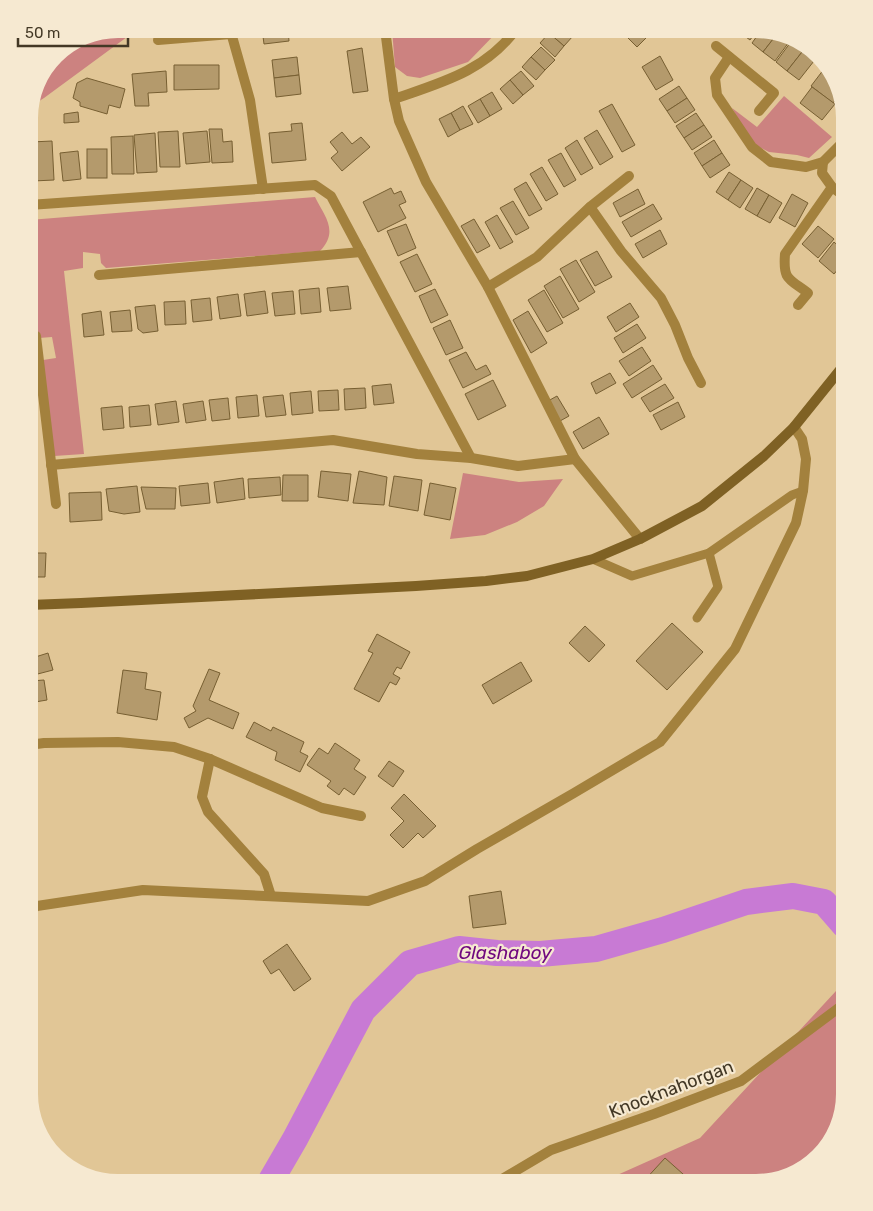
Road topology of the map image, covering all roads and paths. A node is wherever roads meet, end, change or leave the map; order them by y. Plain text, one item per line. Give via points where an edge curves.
1 (174, 38) edge
2 (233, 38) edge
3 (386, 38) edge
4 (508, 38) edge
5 (158, 40) dead end
6 (716, 46) dead end
7 (729, 57) junction
8 (394, 100) junction
9 (759, 111) dead end
10 (836, 150) edge
11 (823, 162) junction
12 (629, 176) dead end
13 (832, 187) junction
14 (263, 189) junction
15 (836, 190) edge
16 (38, 204) edge
17 (590, 207) junction
18 (361, 252) junction
19 (99, 275) dead end
20 (488, 287) junction
21 (798, 305) dead end
22 (38, 350) edge
23 (836, 375) edge
24 (701, 382) dead end
25 (794, 427) junction
26 (471, 458) junction
27 (575, 459) junction
28 (52, 465) junction
29 (803, 491) junction
30 (56, 504) dead end
31 (640, 539) junction
32 (709, 554) junction
33 (593, 559) junction
34 (37, 605) edge
35 (697, 618) dead end
36 (37, 744) edge
37 (210, 759) junction
38 (361, 816) dead end
39 (271, 896) junction
40 (37, 906) edge
41 (836, 1010) edge
42 (510, 1174) edge

1 - 5 street
2 - 14 street via 250,100
3 - 8 street
4 - 8 street via 480,64 458,76
6 - 7 street
7 - 9 street via 774,93
7 - 11 street via 715,78 717,95 752,147 771,162 806,167
8 - 20 street via 399,121 426,182
10 - 11 street
11 - 13 street via 822,174
12 - 17 street
13 - 15 street
13 - 21 street via 785,254 787,277 808,293
14 - 16 street
14 - 18 street via 315,185 331,196
17 - 20 street via 537,257
17 - 24 street via 621,251 661,298
18 - 19 street
18 - 26 street
20 - 27 street
22 - 28 street
23 - 25 main road
25 - 29 street via 802,439 806,458
25 - 31 main road via 702,506
26 - 27 street via 518,466
26 - 28 street via 417,454 332,440
27 - 31 street
28 - 30 street
29 - 32 lane via 792,495
29 - 39 street via 796,523 735,649 660,742 426,881 368,900
31 - 33 main road
32 - 33 lane via 632,576
32 - 35 lane via 718,587
33 - 34 main road via 528,576 477,581
36 - 37 street via 118,742 174,747
37 - 38 street via 322,808
37 - 39 street via 202,797 208,812 264,874
39 - 40 street via 143,890
41 - 42 street, Knocknahorgan via 741,1081 551,1150

